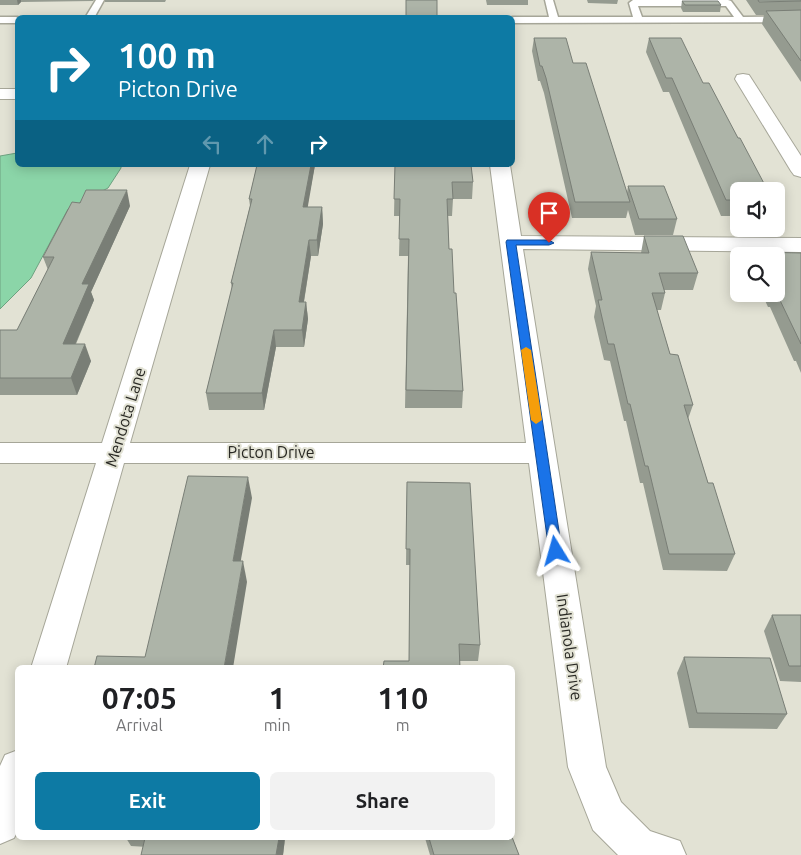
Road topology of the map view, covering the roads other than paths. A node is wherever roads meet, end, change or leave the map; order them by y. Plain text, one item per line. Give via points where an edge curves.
1 (100, 0) edge
2 (549, 0) edge
3 (91, 15) edge
4 (801, 19) edge
5 (0, 20) edge
6 (15, 20) edge
7 (515, 20) edge
8 (555, 20) junction
9 (639, 20) junction
10 (740, 20) junction
11 (743, 79) dead end
12 (0, 94) edge
13 (15, 94) edge
14 (199, 167) edge
15 (500, 167) edge
16 (801, 171) edge
17 (511, 242) junction
18 (801, 245) edge
19 (115, 452) junction
20 (0, 453) edge
21 (541, 453) junction
22 (49, 665) edge
23 (15, 777) edge
24 (0, 824) edge
25 (666, 855) edge

1 - 3 lane
2 - 8 lane
4 - 10 lane
5 - 6 lane
7 - 8 lane
8 - 9 lane
9 - 10 lane
9 - 10 lane via 633,3 728,3
11 - 16 street
12 - 13 street
14 - 19 street, Mendota Lane
15 - 17 street, Indianola Drive
17 - 18 street
17 - 21 street, Indianola Drive
19 - 20 street, Picton Drive
19 - 21 street, Picton Drive
19 - 22 street, Mendota Lane
21 - 25 street, Indianola Drive via 587,767 607,816 639,848
23 - 24 street

